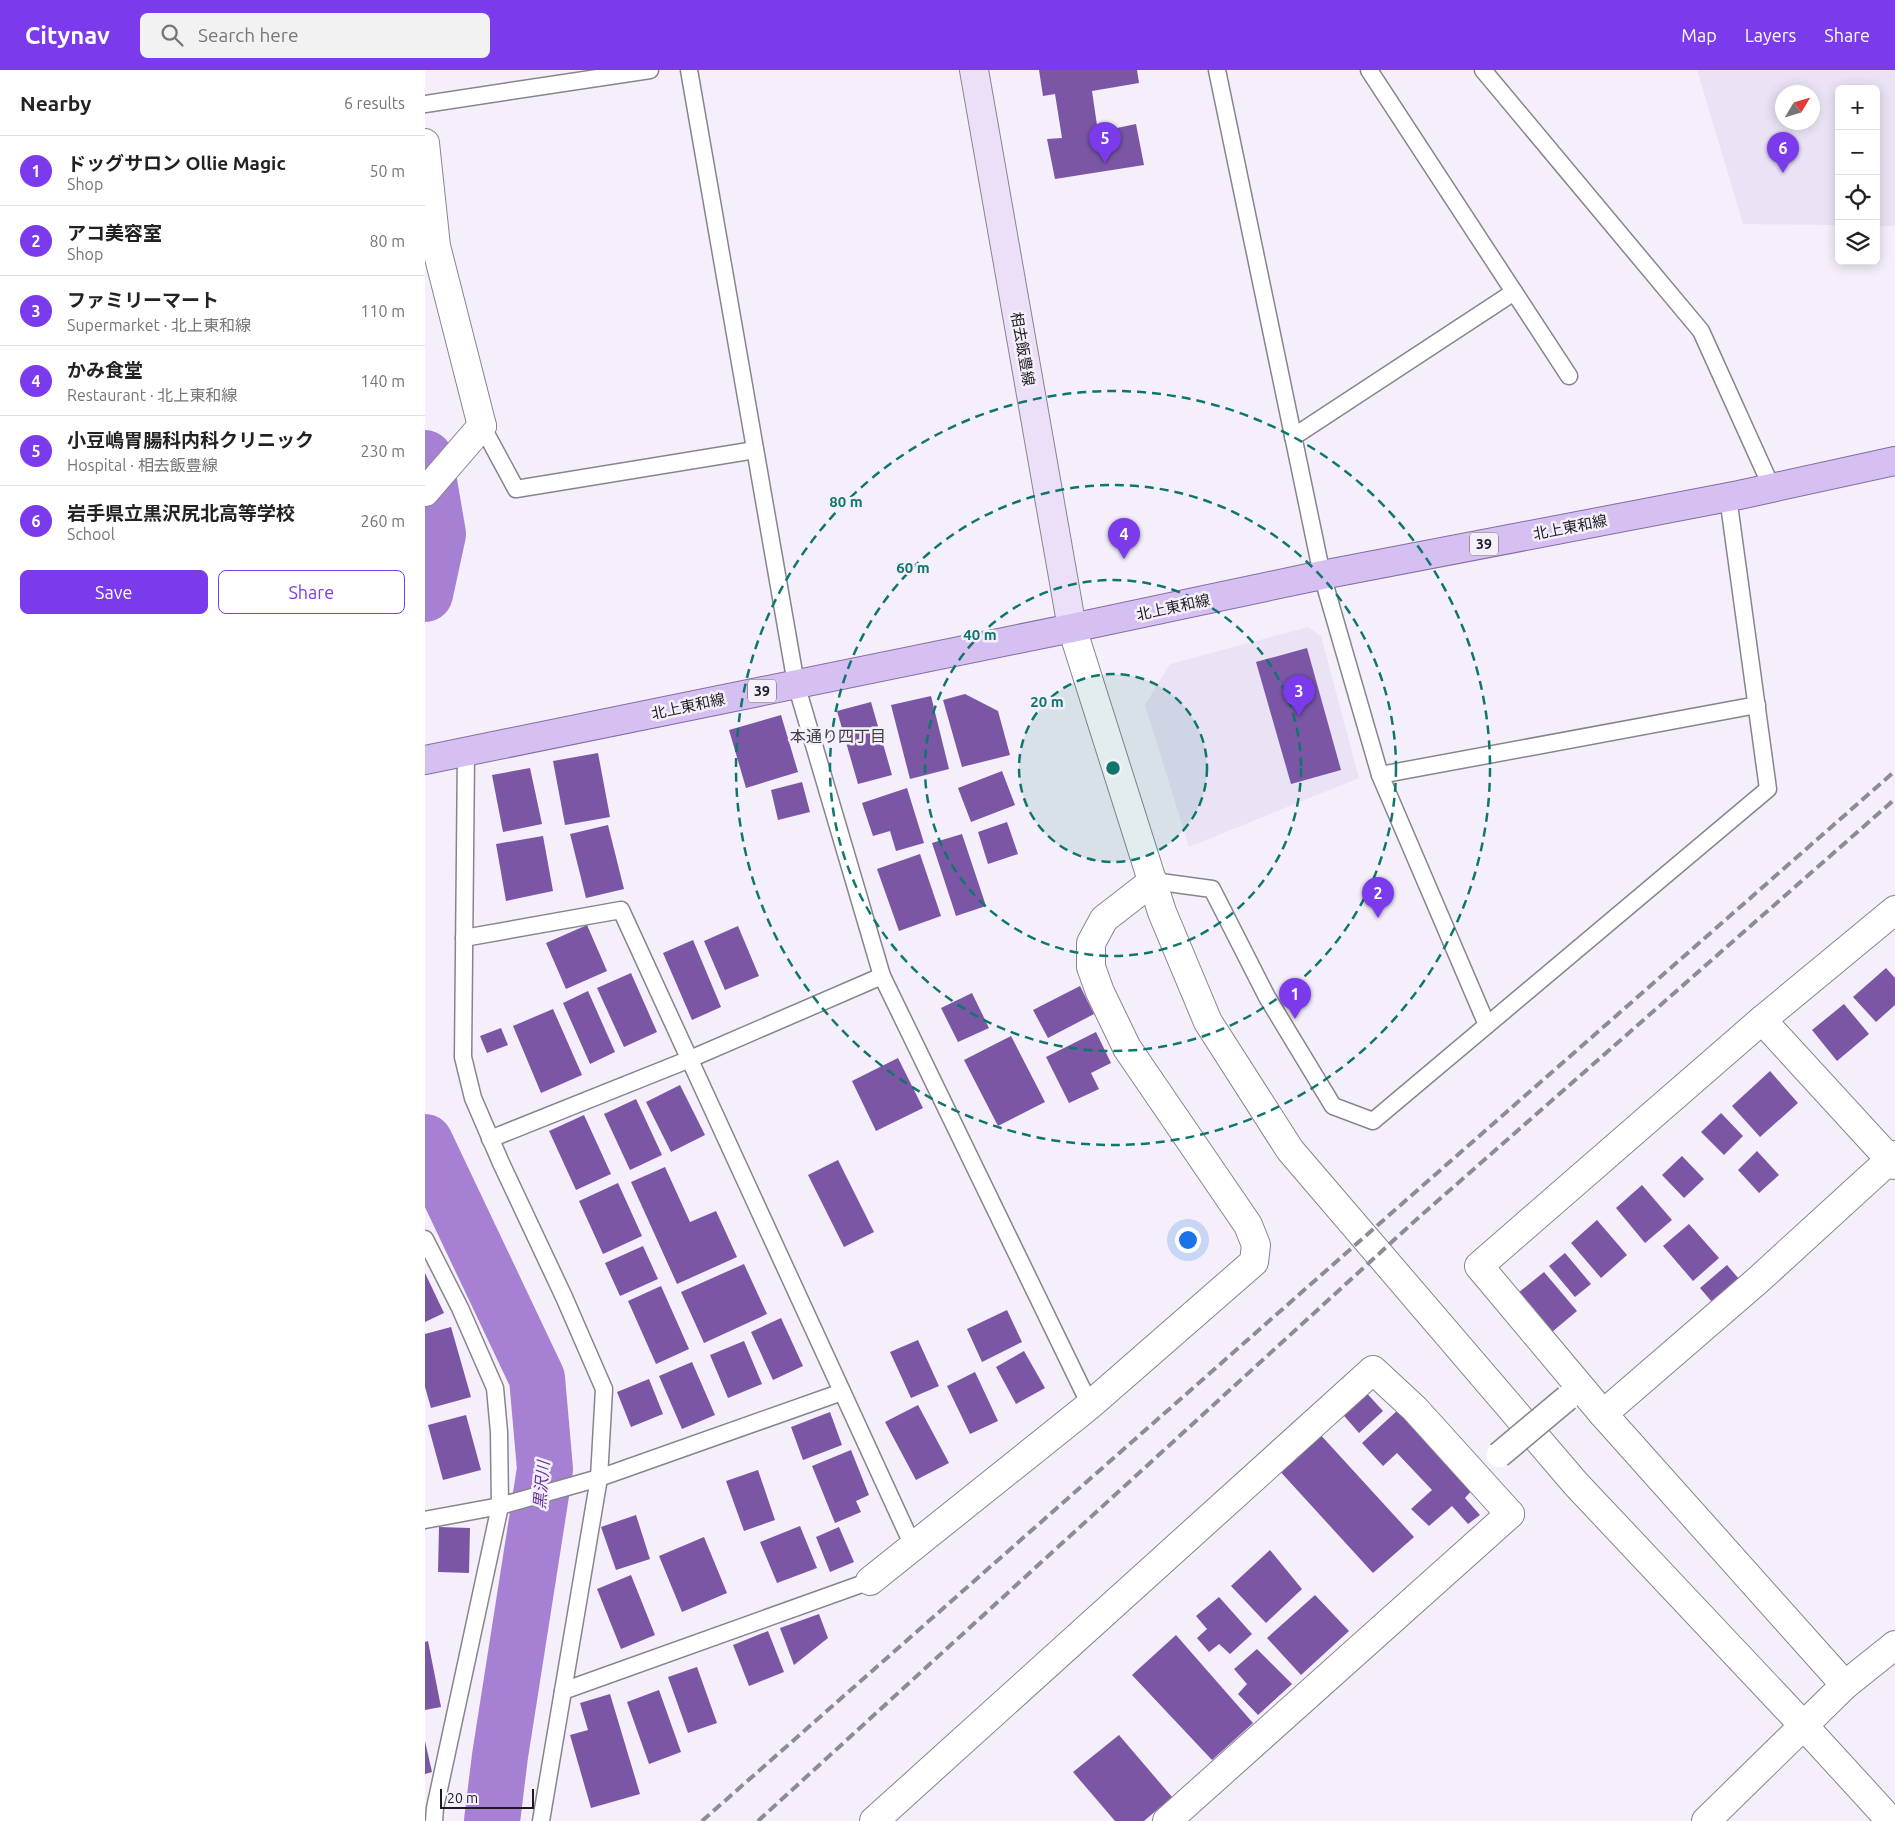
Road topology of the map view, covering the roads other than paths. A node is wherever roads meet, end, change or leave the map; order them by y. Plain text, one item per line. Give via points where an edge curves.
1 (651, 70) edge
2 (689, 70) edge
3 (974, 70) edge
4 (1217, 70) edge
5 (1369, 70) edge
6 (1483, 70) edge
7 (425, 104) edge
8 (425, 143) edge
9 (1515, 292) junction
10 (1569, 376) dead end
11 (482, 426) junction
12 (1293, 436) junction
13 (755, 450) junction
14 (1895, 461) edge
15 (1772, 488) junction
16 (425, 492) edge
17 (1727, 497) junction
18 (1322, 575) junction
19 (1072, 628) junction
20 (796, 684) junction
21 (1757, 705) junction
22 (447, 755) edge
23 (1380, 775) junction
24 (1153, 881) junction
25 (1895, 910) edge
26 (464, 938) junction
27 (883, 976) junction
28 (1762, 1020) junction
29 (1487, 1025) junction
30 (690, 1059) junction
31 (490, 1139) junction
32 (1893, 1160) edge
33 (425, 1239) edge
34 (842, 1392) junction
35 (1567, 1398) dead end
36 (1090, 1404) junction
37 (1603, 1414) junction
38 (1499, 1455) dead end
39 (599, 1478) junction
40 (500, 1506) junction
41 (425, 1520) edge
42 (913, 1546) junction
43 (870, 1581) joint
44 (1895, 1644) edge
45 (1845, 1685) junction
46 (563, 1692) junction
47 (1804, 1726) junction
48 (432, 1791) edge
49 (435, 1821) edge
50 (541, 1821) edge
51 (875, 1821) edge
52 (1167, 1821) edge
53 (1706, 1821) edge
54 (1891, 1821) edge

1 - 7 lane
2 - 13 lane
3 - 19 main road, 相去飯豊線
4 - 12 lane
5 - 9 lane
6 - 15 lane via 1701,331
8 - 11 street via 436,246
9 - 10 lane
9 - 12 lane
11 - 13 lane via 516,489
11 - 16 street
12 - 18 lane
13 - 20 lane
14 - 15 main road, 北上東和線 / 39
15 - 17 main road, 北上東和線 / 39
17 - 18 main road, 北上東和線 / 39
17 - 21 lane
18 - 19 main road, 北上東和線 / 39
18 - 23 lane
19 - 20 main road, 北上東和線 / 39
19 - 24 street
20 - 22 main road, 北上東和線 / 39
20 - 27 lane
21 - 23 lane
21 - 29 lane via 1768,789
22 - 26 lane
23 - 29 lane
24 - 29 lane via 1213,889 1267,997 1333,1106 1373,1120
24 - 36 street via 1104,918 1091,943 1091,967 1127,1048 1248,1226 1256,1245 1254,1262
24 - 47 street via 1162,912 1208,1022 1290,1150 1576,1484
25 - 28 street
26 - 30 lane via 621,910
26 - 31 lane via 463,1056 473,1098
27 - 30 lane
27 - 36 lane
28 - 32 street
28 - 37 street via 1479,1266
30 - 31 lane
30 - 34 lane
31 - 39 lane via 604,1390
32 - 37 street
33 - 40 lane via 495,1388
34 - 39 lane
34 - 42 lane
35 - 38 street, bridge
36 - 42 street
37 - 45 street
39 - 40 lane
39 - 46 lane
40 - 41 lane
40 - 48 lane
42 - 43 street
43 - 46 lane
44 - 45 street
45 - 47 street
46 - 50 lane
47 - 53 street
47 - 54 street
48 - 49 lane
51 - 52 street via 1373,1370 1415,1409 1510,1514

